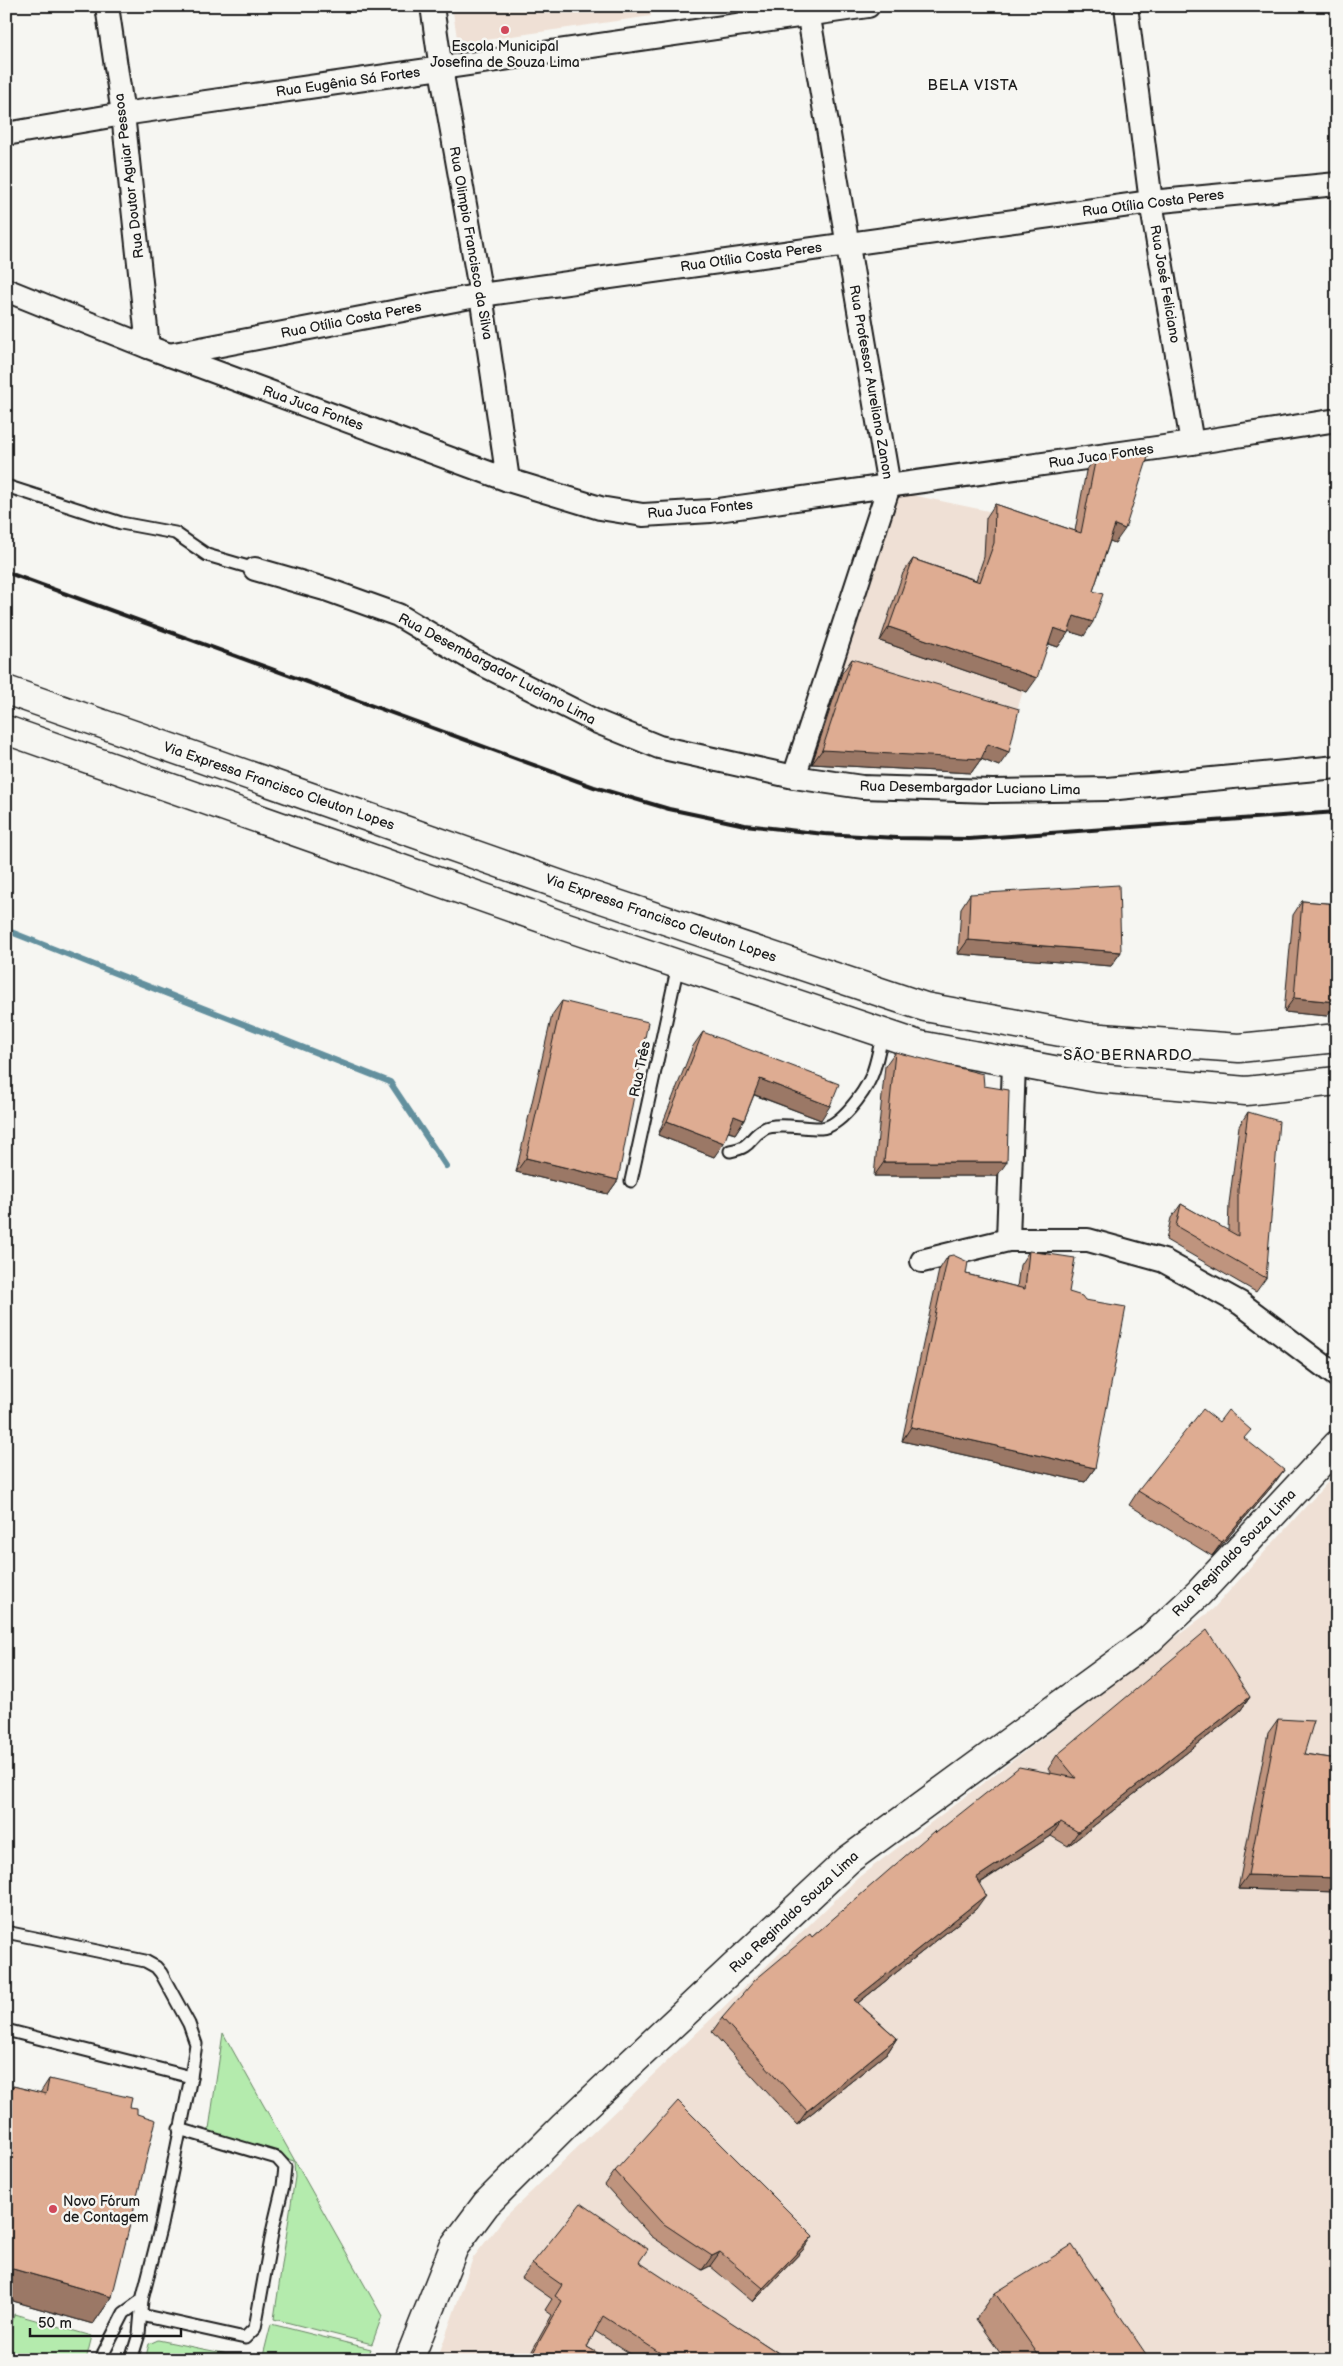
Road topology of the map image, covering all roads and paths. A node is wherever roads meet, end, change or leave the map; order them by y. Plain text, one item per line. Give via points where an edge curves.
1 (107, 6) edge
2 (432, 6) edge
3 (868, 6) edge
4 (1126, 6) edge
5 (808, 11) edge
6 (441, 69) junction
7 (122, 114) junction
8 (6, 134) edge
9 (1337, 184) edge
10 (1150, 202) junction
11 (848, 243) junction
12 (6, 290) edge
13 (481, 295) junction
14 (148, 347) junction
15 (169, 355) junction
16 (1337, 420) edge
17 (1192, 443) junction
18 (508, 480) junction
19 (6, 486) edge
20 (889, 486) junction
21 (255, 569) joint
22 (6, 690) edge
23 (6, 730) edge
24 (1337, 766) edge
25 (794, 777) junction
26 (678, 963) junction
27 (883, 1033) junction
28 (1337, 1038) edge
29 (1014, 1063) junction
30 (1337, 1081) edge
31 (730, 1151) dead end
32 (631, 1181) dead end
33 (1008, 1240) junction
34 (922, 1261) dead end
35 (1337, 1376) edge
36 (1337, 1445) edge
37 (6, 1932) edge
38 (6, 2030) edge
39 (191, 2077) junction
40 (179, 2130) junction
41 (142, 2300) junction
42 (141, 2315) junction
43 (102, 2360) edge
44 (131, 2360) edge
45 (409, 2360) edge

1 - 7 street, Rua Doutor Aguiar Pessoa
2 - 6 street, Rua Olimpio Francisco da Silva
3 - 5 street, Rua Eugênia Sá Fortes
4 - 10 street, Rua José Feliciano
5 - 6 street, Rua Eugênia Sá Fortes
5 - 11 street, Rua Professor Aureliano Zanon
6 - 7 street, Rua Eugênia Sá Fortes
6 - 13 street, Rua Olimpio Francisco da Silva
7 - 8 street, Rua Eugênia Sá Fortes
7 - 14 street, Rua Doutor Aguiar Pessoa
9 - 10 street, Rua Otília Costa Peres
10 - 11 street, Rua Otília Costa Peres
10 - 17 street, Rua José Feliciano
11 - 13 street, Rua Otília Costa Peres
11 - 20 street, Rua Professor Aureliano Zanon
12 - 14 street, Rua Juca Fontes
13 - 15 street, Rua Otília Costa Peres
13 - 18 street, Rua Olimpio Francisco da Silva
14 - 15 street, Rua Juca Fontes
15 - 18 street, Rua Juca Fontes
16 - 17 street, Rua Juca Fontes
17 - 20 street, Rua Juca Fontes
18 - 20 street, Rua Juca Fontes via 600,508 642,515 711,511
19 - 21 lane via 120,523 175,533 207,555
20 - 25 street, Rua Professor Aureliano Zanon
21 - 25 street, Rua Desembargador Luciano Lima via 398,615 472,659 595,722 659,747
22 - 28 main road, Via Expressa Francisco Cleuton Lopes via 581,892 925,1007 1098,1038 1239,1048
23 - 26 main road
24 - 25 street, Rua Desembargador Luciano Lima via 1099,789 862,788
26 - 27 main road
26 - 32 lane, Rua Três
27 - 29 main road via 919,1045
27 - 31 lane via 872,1077 842,1118 823,1128 764,1128 743,1149
29 - 30 main road via 1097,1078 1246,1091
29 - 33 street
33 - 34 street
33 - 35 street via 1088,1240 1164,1261 1240,1303
36 - 45 main road, Rua Reginaldo Souza Lima via 1199,1593 1150,1639 848,1860 564,2126 486,2204 454,2247
37 - 39 lane via 156,1966 189,2024 196,2044
38 - 39 lane
39 - 40 lane
40 - 41 lane
40 - 42 lane via 277,2158 285,2167 255,2328 245,2338
41 - 42 lane
41 - 43 lane via 124,2313
42 - 44 lane

